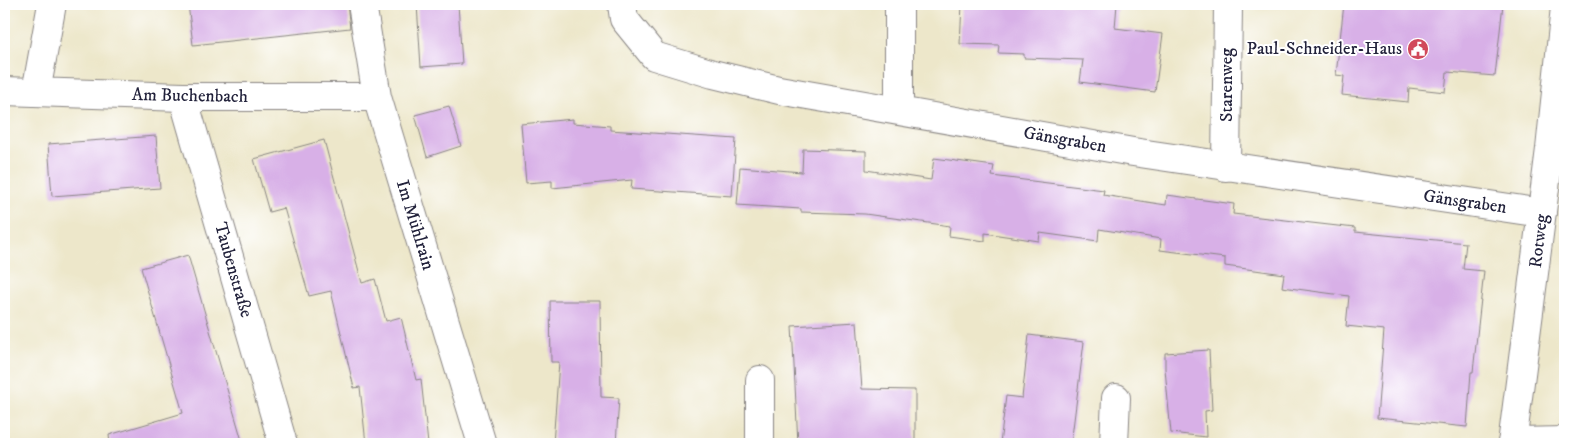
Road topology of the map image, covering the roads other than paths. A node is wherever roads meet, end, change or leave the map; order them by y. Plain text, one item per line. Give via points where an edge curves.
1 (52, 4) edge
2 (362, 4) edge
3 (622, 4) edge
4 (898, 4) edge
5 (1228, 4) edge
6 (1565, 7) edge
7 (4, 91) edge
8 (36, 92) junction
9 (182, 96) junction
10 (377, 96) junction
11 (898, 111) junction
12 (1226, 167) junction
13 (1542, 213) junction
14 (760, 380) dead end
15 (1116, 398) dead end
16 (1565, 441) edge
17 (1512, 443) edge
18 (283, 444) edge
19 (482, 444) edge
20 (760, 444) edge
21 (1114, 444) edge

1 - 8 street
2 - 10 street, Im Mühlrain
3 - 11 street, Gänsgraben via 624,20 654,56 779,90
4 - 11 street
5 - 12 street, Starenweg
6 - 13 street, Rotweg
7 - 8 street, Am Buchenbach
8 - 9 street, Am Buchenbach
9 - 10 street, Am Buchenbach
9 - 18 street, Taubenstraße
10 - 19 street, Im Mühlrain
11 - 12 street, Gänsgraben
12 - 13 street, Gänsgraben
13 - 17 street, Rotweg
14 - 20 street
15 - 21 street
16 - 17 street

